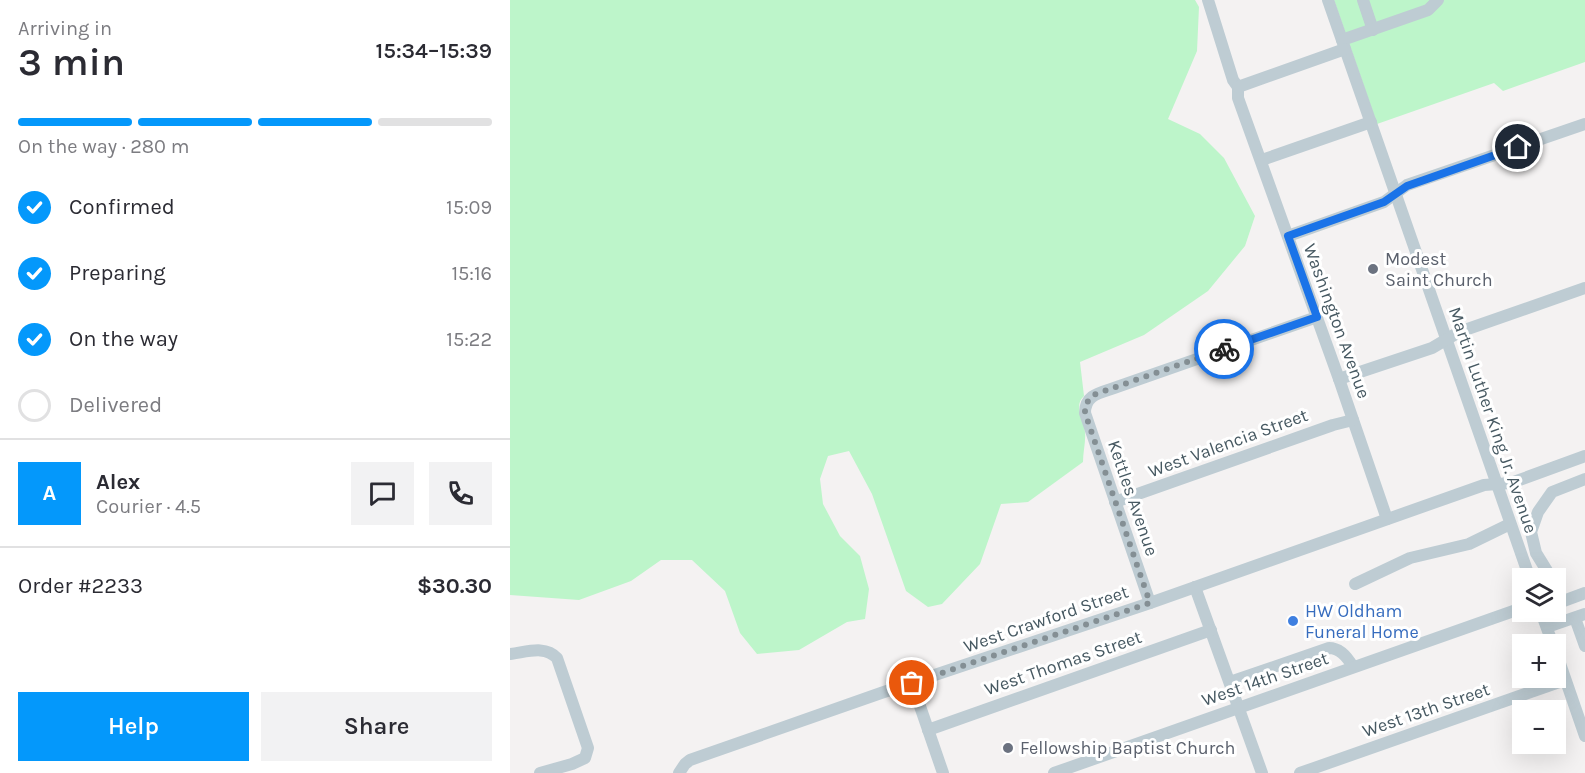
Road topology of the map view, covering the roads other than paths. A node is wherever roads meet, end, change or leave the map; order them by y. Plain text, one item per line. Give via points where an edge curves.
1 (1208, 0) edge
2 (1328, 0) edge
3 (1364, 0) edge
4 (1438, 0) edge
5 (1373, 30) junction
6 (1343, 44) junction
7 (1238, 87) junction
8 (1371, 123) junction
9 (1585, 124) edge
10 (1262, 160) junction
11 (1395, 195) junction
12 (1288, 236) junction
13 (1585, 288) edge
14 (1317, 317) junction
15 (1446, 339) junction
16 (1339, 379) junction
17 (1353, 420) junction
18 (1585, 456) edge
19 (1585, 479) edge
20 (1497, 484) junction
21 (1115, 502) junction
22 (1387, 519) junction
23 (1510, 524) junction
24 (1526, 568) edge
25 (1545, 568) edge
26 (1355, 584) dead end
27 (1195, 587) junction
28 (1585, 593) edge
29 (1150, 603) junction
30 (1566, 604) edge
31 (1512, 611) edge
32 (1580, 616) edge
33 (1211, 630) junction
34 (1585, 646) edge
35 (510, 654) edge
36 (1353, 667) junction
37 (1230, 682) junction
38 (912, 683) junction
39 (1566, 683) edge
40 (1542, 688) edge
41 (1239, 707) junction
42 (928, 730) junction
43 (1585, 736) edge
44 (540, 773) edge
45 (679, 773) edge
46 (944, 773) edge
47 (1054, 773) edge
48 (1262, 773) edge
49 (1299, 773) edge

1 - 7 street, Washington Avenue
2 - 6 street, Martin Luther King Jr. Avenue
3 - 5 street
4 - 5 street via 1428,10
5 - 6 street
6 - 7 street
6 - 8 street, Martin Luther King Jr. Avenue
7 - 10 street, Washington Avenue via 1238,98
8 - 10 street
8 - 11 street, Martin Luther King Jr. Avenue
9 - 11 street via 1407,186
10 - 12 street, Washington Avenue
11 - 12 street
11 - 15 street, Martin Luther King Jr. Avenue
12 - 14 street, Washington Avenue
13 - 15 street
14 - 16 street, Washington Avenue
14 - 21 street, Kettles Avenue via 1093,395 1085,405 1085,413
15 - 16 street via 1432,348
15 - 20 street, Martin Luther King Jr. Avenue
16 - 17 street, Washington Avenue
17 - 21 street, West Valencia Street
17 - 22 street, Washington Avenue
18 - 20 street, West Crawford Street via 1511,483
19 - 25 street via 1552,492 1538,512 1531,532 1536,553
20 - 22 street, West Crawford Street
20 - 23 street, Martin Luther King Jr. Avenue
21 - 29 street, Kettles Avenue
22 - 27 street, West Crawford Street
23 - 24 street, Martin Luther King Jr. Avenue
23 - 26 street via 1469,544 1410,558
27 - 29 street, West Crawford Street
27 - 33 street
28 - 30 street
29 - 38 street, West Crawford Street
31 - 36 street, West 14th Street
32 - 34 street
33 - 37 street
33 - 42 street, West Thomas Street
35 - 44 street via 545,650 557,658 588,748 585,758
36 - 37 street via 1344,654 1329,648
36 - 41 street, West 14th Street
37 - 41 street
38 - 42 street
38 - 45 street, West Crawford Street via 690,760
39 - 43 street
40 - 49 street, West 13th Street
41 - 47 street, West 14th Street
41 - 48 street
42 - 46 street

